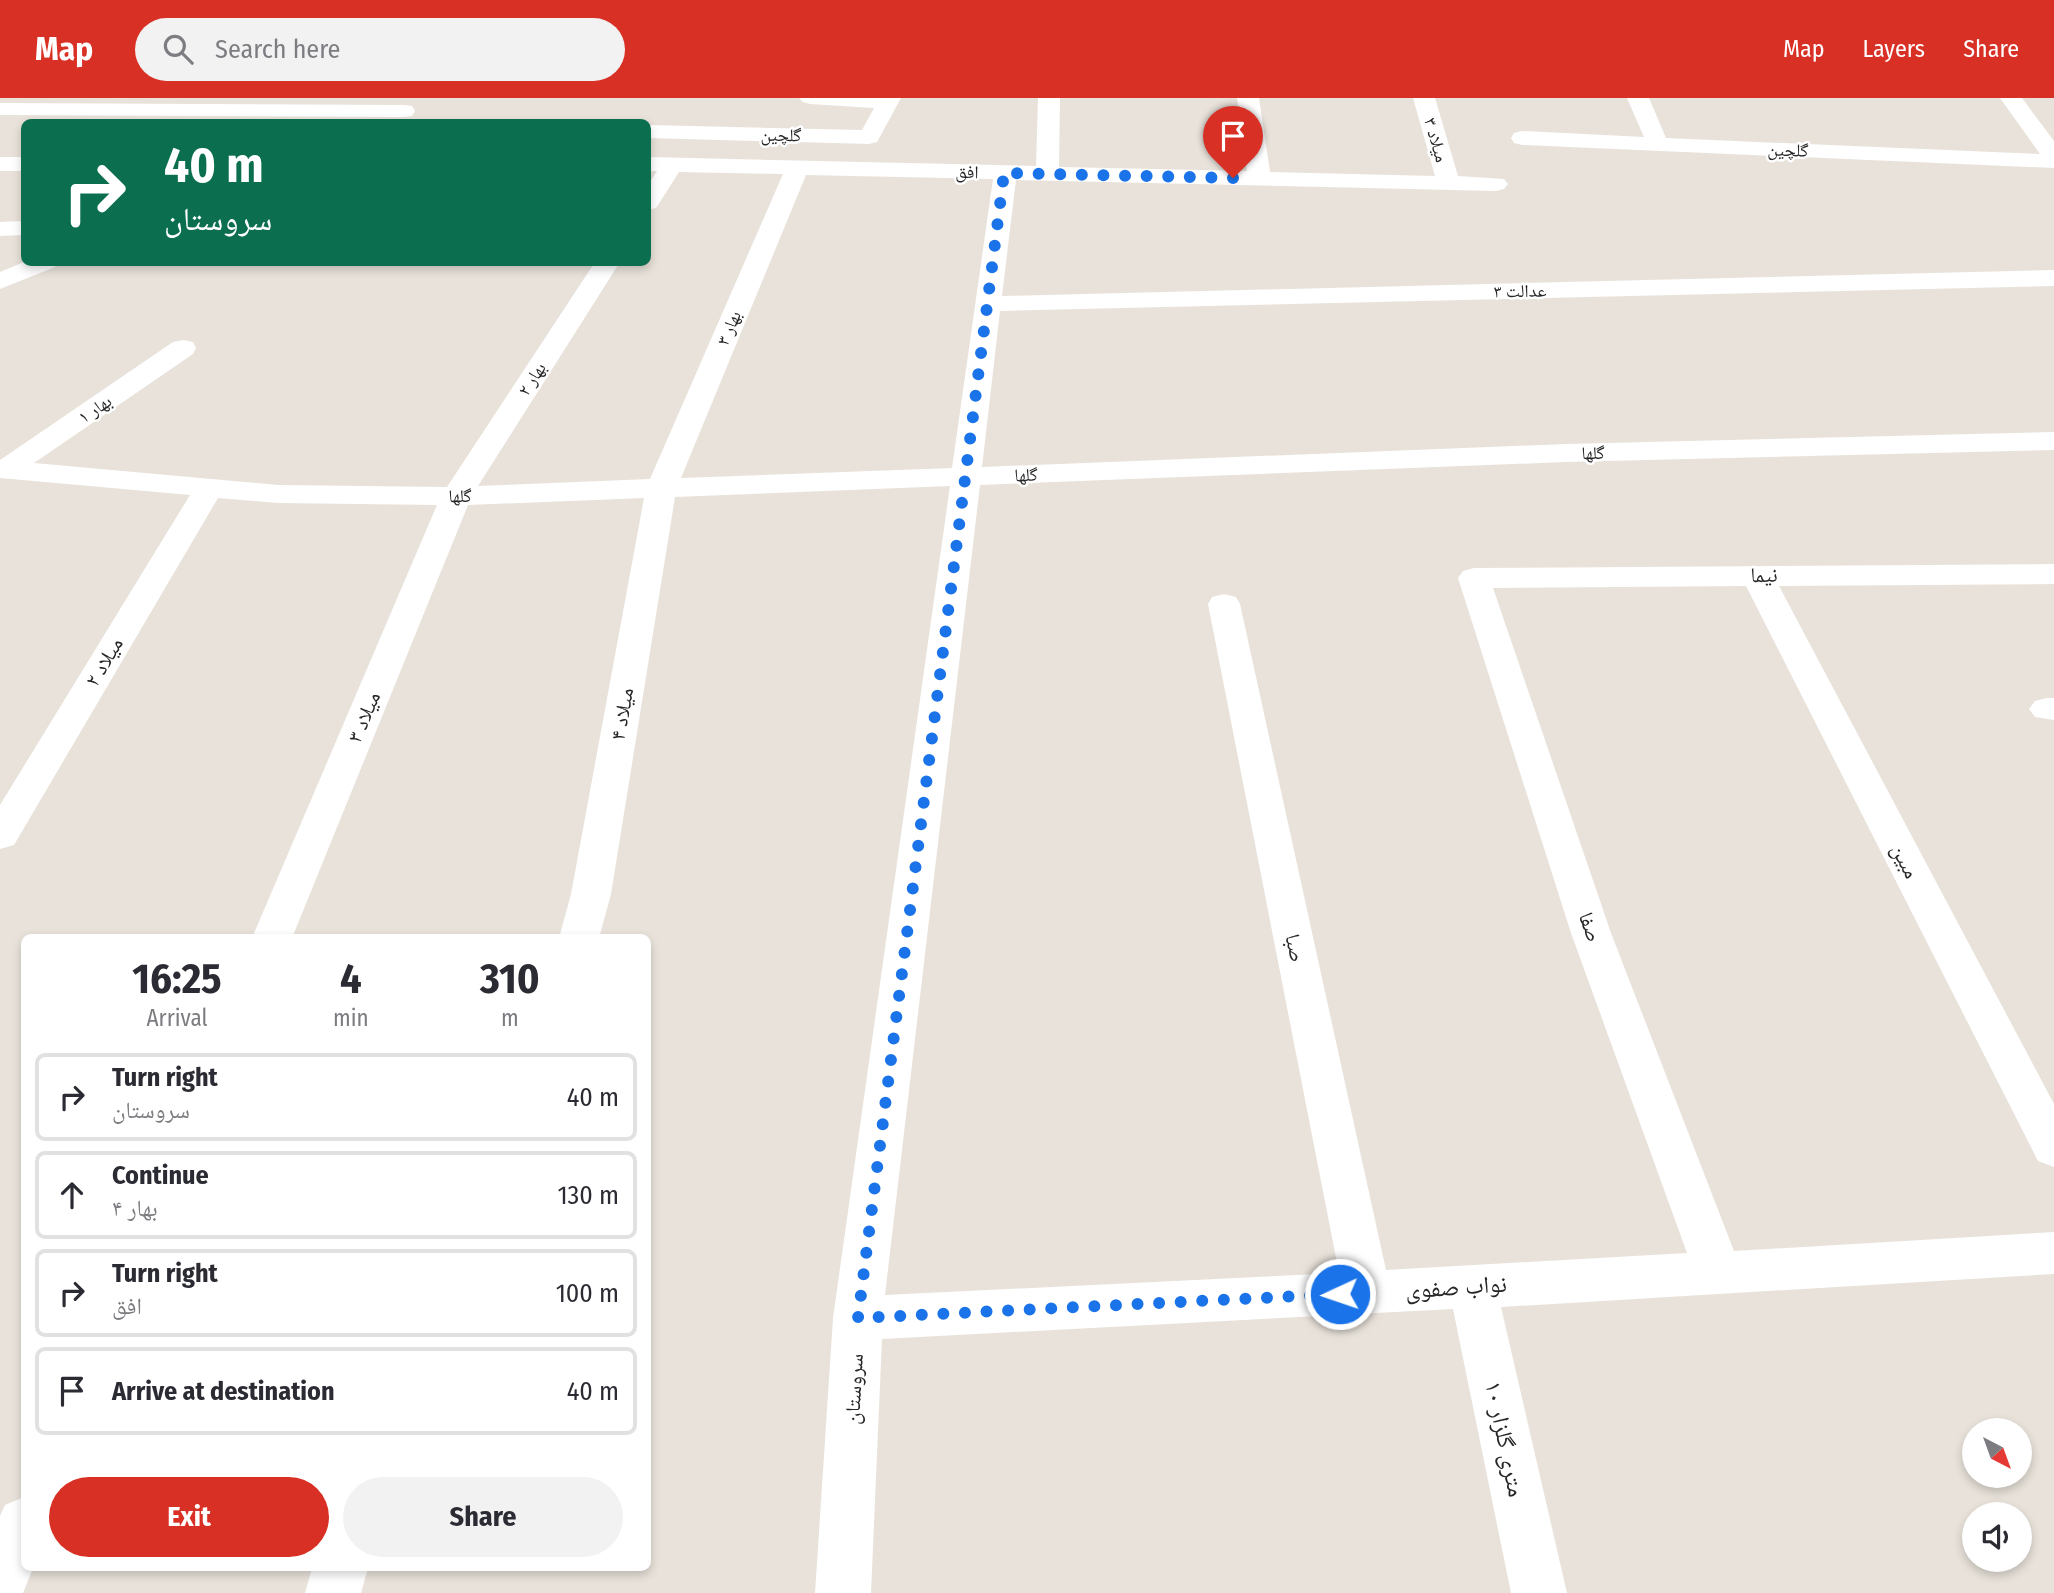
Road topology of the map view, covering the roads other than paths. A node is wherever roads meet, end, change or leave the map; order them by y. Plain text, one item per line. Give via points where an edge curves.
1 (810, 98) edge
2 (1049, 98) edge
3 (1248, 98) edge
4 (1424, 98) edge
5 (1638, 98) edge
6 (2011, 98) edge
7 (889, 101) edge
8 (0, 109) edge
9 (385, 119) edge
10 (651, 132) edge
11 (1521, 138) dead end
12 (1658, 144) junction
13 (2054, 159) edge
14 (0, 164) edge
15 (21, 164) edge
16 (651, 164) edge
17 (672, 165) junction
18 (797, 168) junction
19 (1004, 173) junction
20 (1047, 174) junction
21 (1259, 178) junction
22 (1449, 183) junction
23 (1496, 184) dead end
24 (651, 198) edge
25 (21, 228) edge
26 (0, 229) edge
27 (36, 266) edge
28 (605, 266) edge
29 (2054, 278) edge
30 (0, 281) edge
31 (987, 304) junction
32 (183, 348) dead end
33 (2054, 441) edge
34 (3, 469) edge
35 (964, 477) junction
36 (209, 488) junction
37 (662, 489) junction
38 (456, 496) junction
39 (2054, 574) edge
40 (1757, 575) junction
41 (1474, 578) joint
42 (1224, 604) dead end
43 (0, 836) edge
44 (274, 934) edge
45 (580, 934) edge
46 (2054, 1148) edge
47 (2054, 1253) edge
48 (1718, 1272) junction
49 (1472, 1286) junction
50 (1367, 1293) junction
51 (858, 1318) junction
52 (21, 1531) edge
53 (339, 1571) edge
54 (0, 1581) edge
55 (333, 1593) edge
56 (843, 1593) edge
57 (1539, 1593) edge

1 - 7 street
2 - 20 street
3 - 21 street
4 - 22 street, میلاد ۳
5 - 12 street
6 - 13 street
7 - 10 street, گلچین via 869,137
8 - 9 street via 414,106
11 - 12 street, گلچین
12 - 13 street, گلچین
14 - 15 street
16 - 17 street, افق
17 - 18 street, افق
17 - 24 street
18 - 19 street, افق
18 - 37 street, بهار ۳
19 - 20 street, افق
19 - 31 street, سروستان
20 - 21 street, افق
21 - 22 street, افق
22 - 23 street, افق
25 - 26 street
27 - 30 street
28 - 38 street, بهار ۲
29 - 31 street, عدالت ۳
31 - 35 street, سروستان
32 - 34 street, بهار ۱
33 - 35 street, گلها via 1566,453
34 - 36 street, گلها
35 - 37 street, گلها
35 - 51 street, سروستان
36 - 38 street, گلها via 278,494
36 - 43 street, میلاد ۲
37 - 38 street, گلها
37 - 45 street, میلاد ۴
38 - 44 street, میلاد ۳
39 - 40 street, نیما
40 - 41 street, نیما
40 - 46 street, مبین
41 - 48 street, صفا via 1591,933
42 - 50 street, صبا
47 - 48 street, نواب صفوی
48 - 49 street, نواب صفوی
49 - 50 street, نواب صفوی
49 - 57 street, ۱۰ متری گلزار
50 - 51 street, نواب صفوی
51 - 56 street, سروستان
52 - 54 street
53 - 55 street

